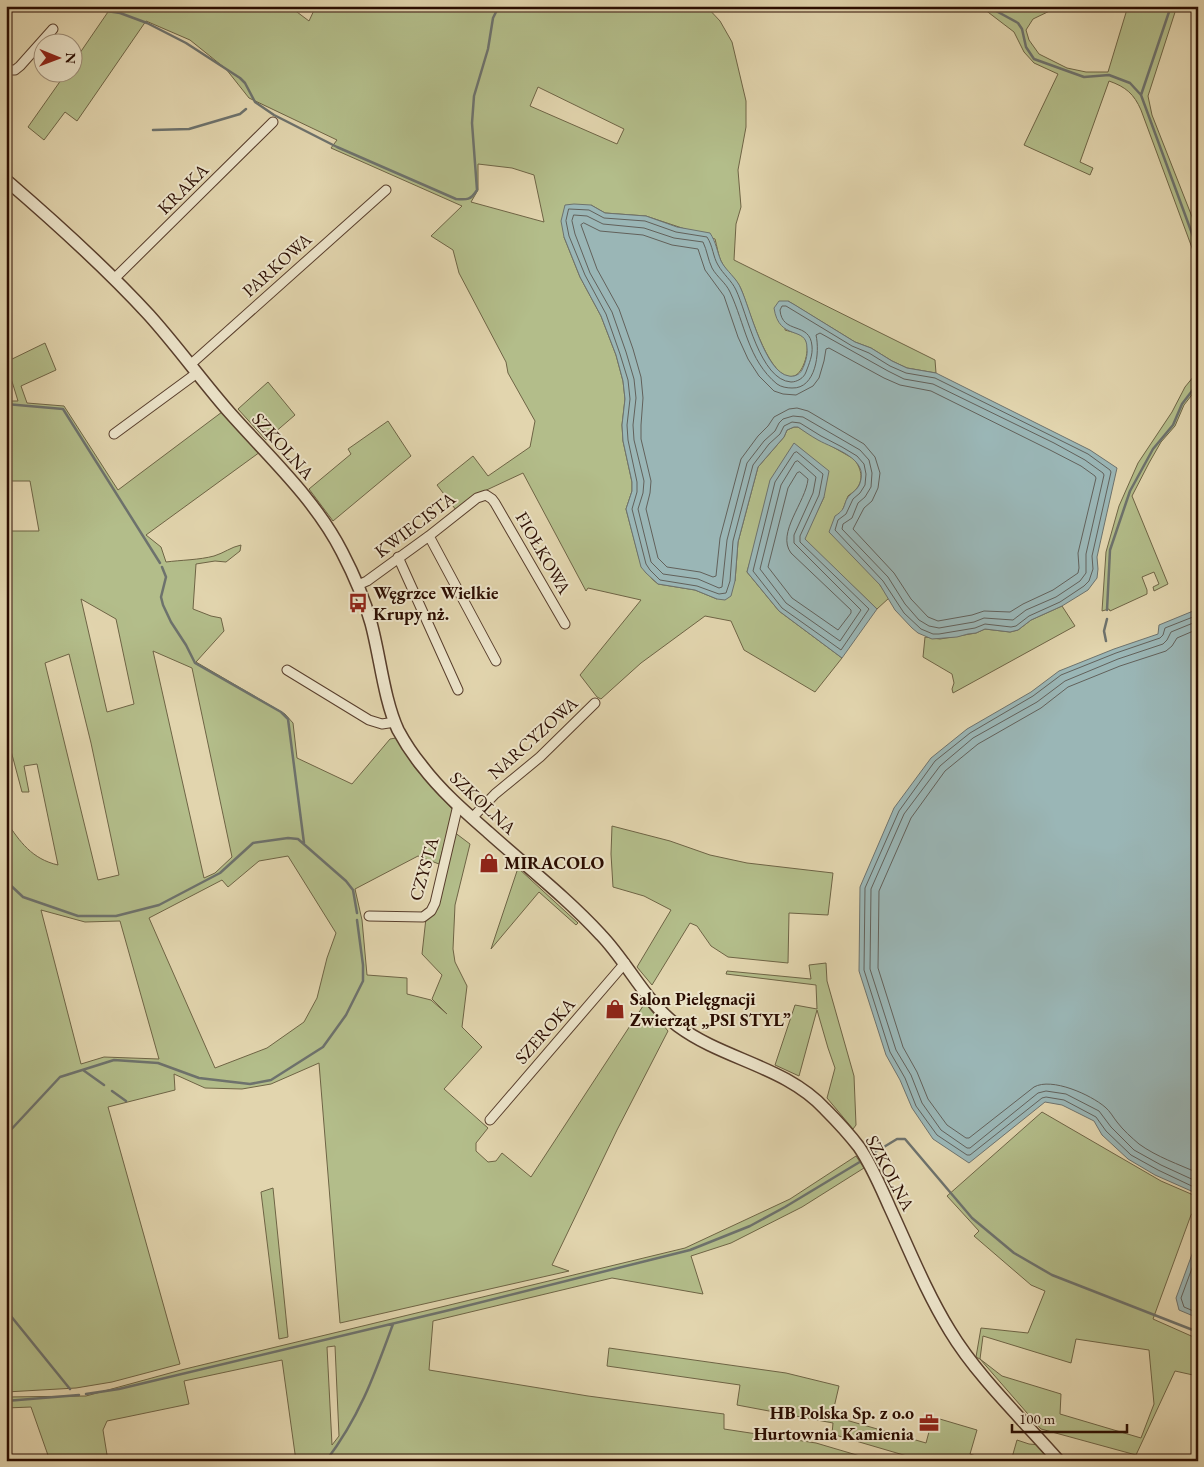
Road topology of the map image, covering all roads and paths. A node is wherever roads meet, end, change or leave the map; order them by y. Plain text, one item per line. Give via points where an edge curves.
1 (53, 29) dead end
2 (6, 70) edge
3 (273, 122) dead end
4 (6, 180) edge
5 (386, 190) dead end
6 (115, 278) junction
7 (194, 369) junction
8 (114, 434) dead end
9 (492, 499) joint
10 (429, 536) junction
11 (398, 557) junction
12 (358, 585) junction
13 (565, 624) dead end
14 (496, 662) dead end
15 (288, 670) dead end
16 (458, 690) dead end
17 (595, 703) dead end
18 (395, 722) junction
19 (458, 805) junction
20 (472, 818) junction
21 (369, 916) dead end
22 (625, 963) junction
23 (490, 1120) dead end
24 (1059, 1461) edge

1 - 2 street via 20,66
3 - 6 street, KRAKA
4 - 6 street, SZKOLNA
5 - 7 street, PARKOWA
6 - 7 street, SZKOLNA
7 - 8 street, PARKOWA
7 - 12 street, SZKOLNA via 316,511 338,544
9 - 10 street, KWIECISTA via 486,495 477,498
9 - 13 street, FIOŁKOWA
10 - 11 street, KWIECISTA
10 - 14 street
11 - 12 street, KWIECISTA
11 - 16 street
12 - 18 street, SZKOLNA via 371,621
15 - 18 street via 370,720 382,724
17 - 20 street, NARCYZOWA
18 - 19 street, SZKOLNA via 420,764
19 - 20 street, SZKOLNA
19 - 21 street, CZYSTA via 431,911 423,917
20 - 22 street, SZKOLNA via 592,925
22 - 23 street, SZEROKA
22 - 24 street, SZKOLNA via 673,1023 695,1037 800,1087 821,1104 851,1137 865,1157 956,1342

